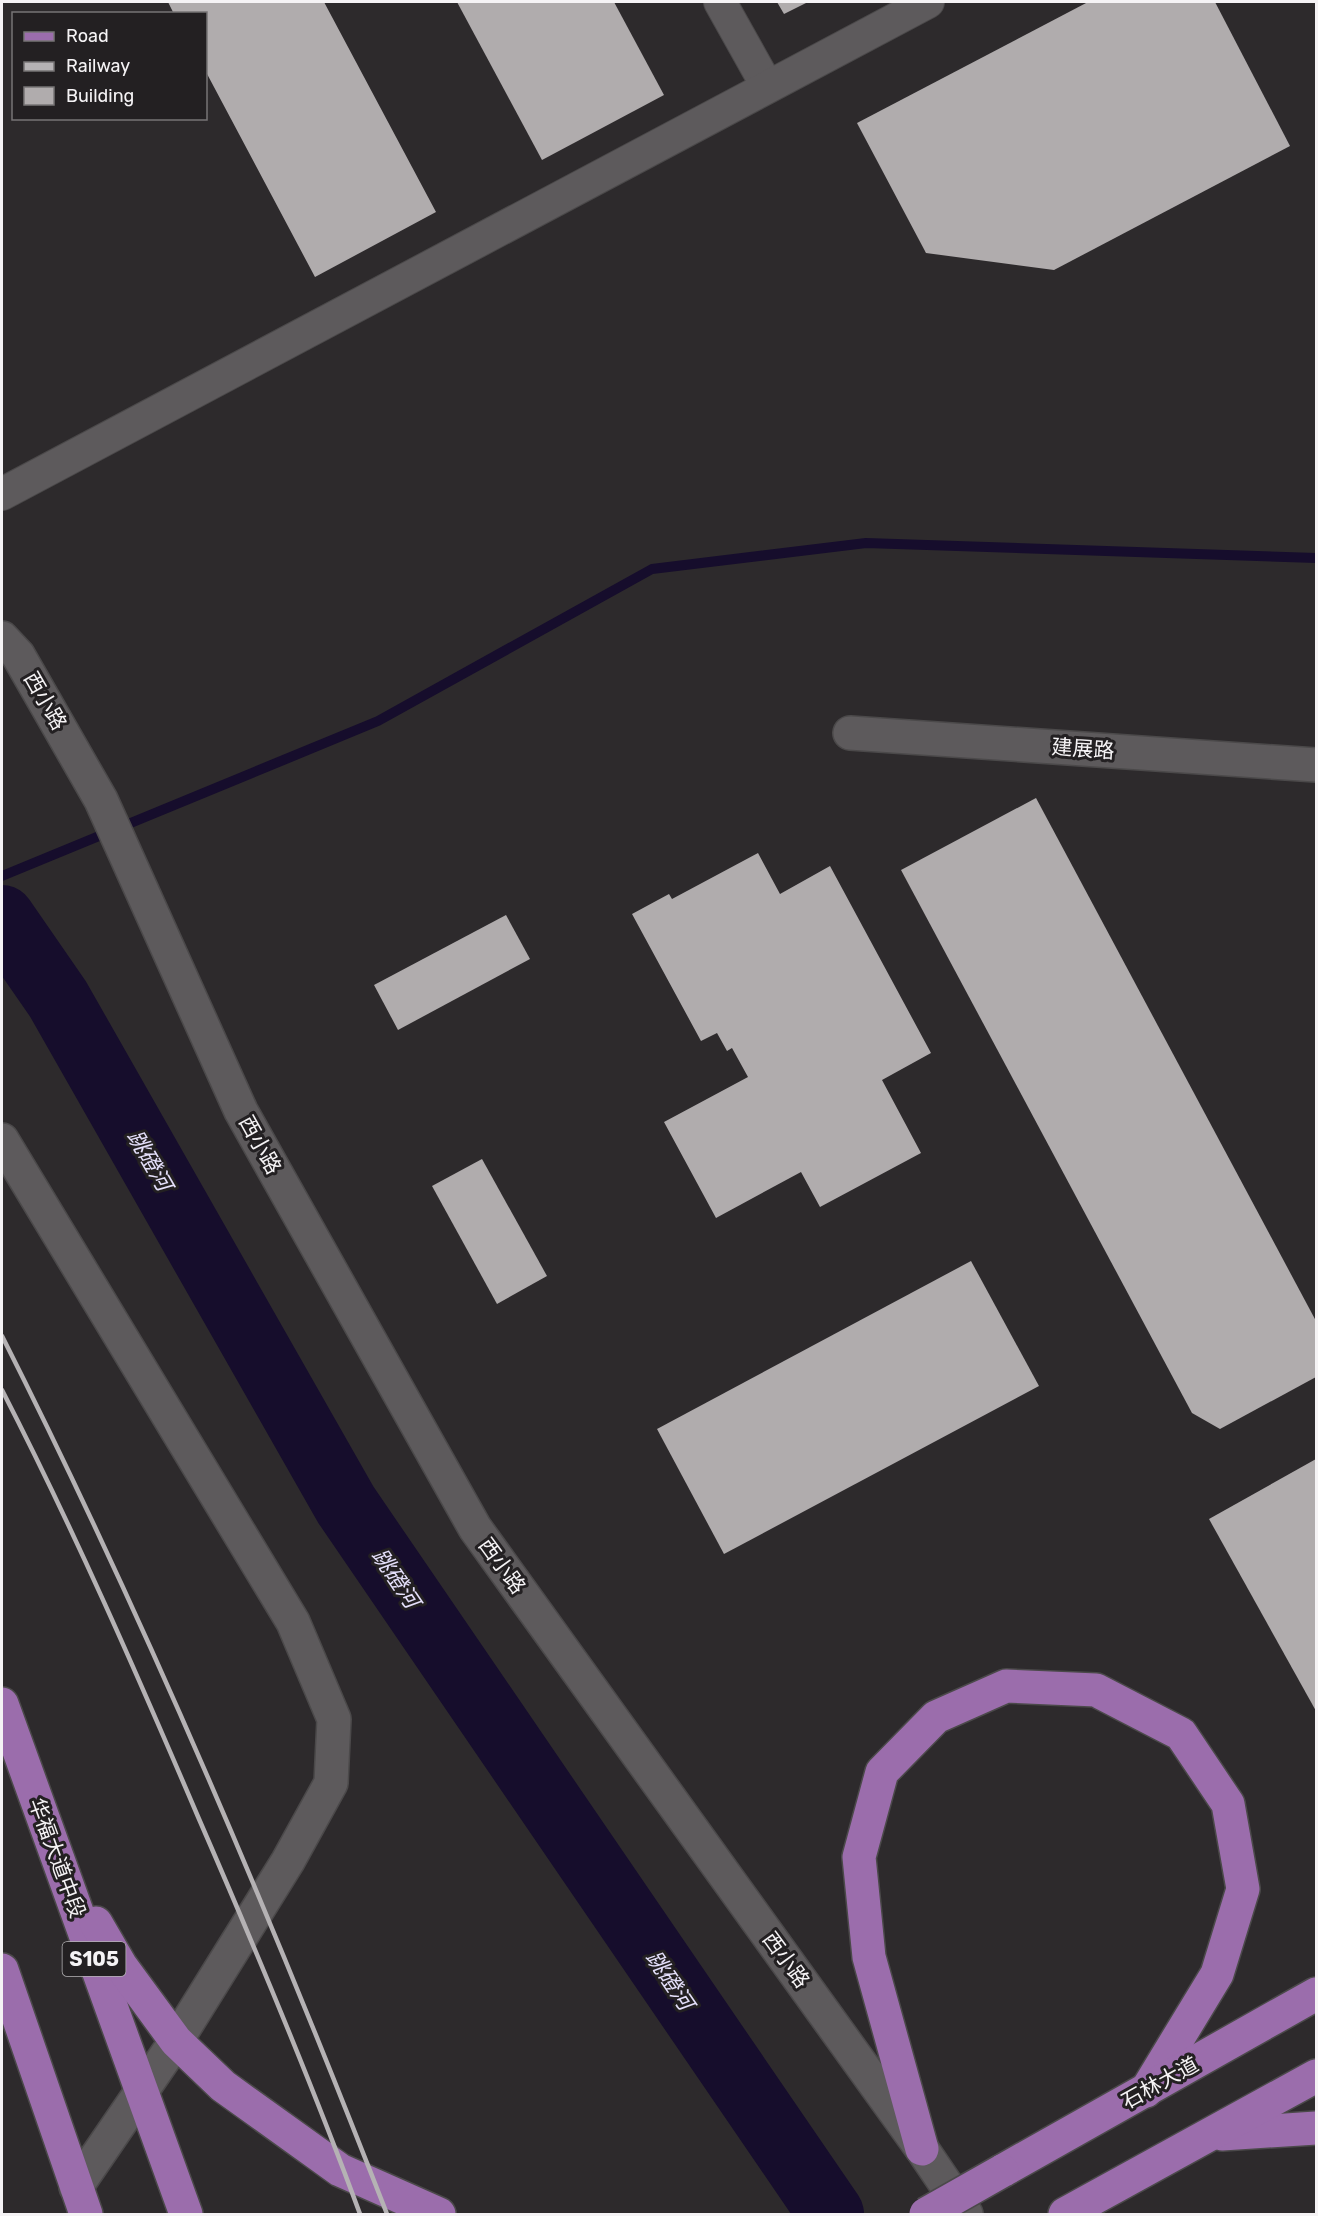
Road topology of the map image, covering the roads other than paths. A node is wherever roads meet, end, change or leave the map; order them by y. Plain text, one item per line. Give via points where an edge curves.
1 (720, 2) edge
2 (928, 2) edge
3 (767, 86) junction
4 (2, 494) edge
5 (2, 638) edge
6 (850, 733) dead end
7 (1317, 765) edge
8 (2, 1140) edge
9 (2, 1704) edge
10 (58, 1860) junction
11 (2, 1970) edge
12 (1317, 1994) edge
13 (176, 2041) junction
14 (1317, 2076) edge
15 (1146, 2091) junction
16 (141, 2093) junction
17 (1317, 2128) edge
18 (1212, 2135) junction
19 (922, 2149) junction
20 (81, 2201) edge
21 (186, 2214) edge
22 (439, 2214) edge
23 (926, 2214) edge
24 (966, 2214) edge
25 (1065, 2214) edge

1 - 3 street
2 - 3 street
3 - 4 street
5 - 19 main road, 西小路 via 18,655 101,800 241,1111 475,1528
6 - 7 main road, 建展路
8 - 13 main road via 293,1622 334,1719 331,1783 288,1861
9 - 10 main road, 华福大道中段 / S105
10 - 13 main road via 121,1966
10 - 16 main road, 华福大道中段 / S105
11 - 20 main road
12 - 15 main road, 石林大道
13 - 16 main road
13 - 22 main road via 223,2086 340,2170
14 - 18 main road
15 - 19 main road via 1217,1974 1243,1889 1228,1804 1181,1734 1096,1690 1006,1686 936,1717 882,1772 859,1857 869,1957
15 - 23 main road, 石林大道, bridge
16 - 20 main road
16 - 21 main road, 华福大道中段 / S105
17 - 18 main road
18 - 25 main road
19 - 24 main road, 西小路

